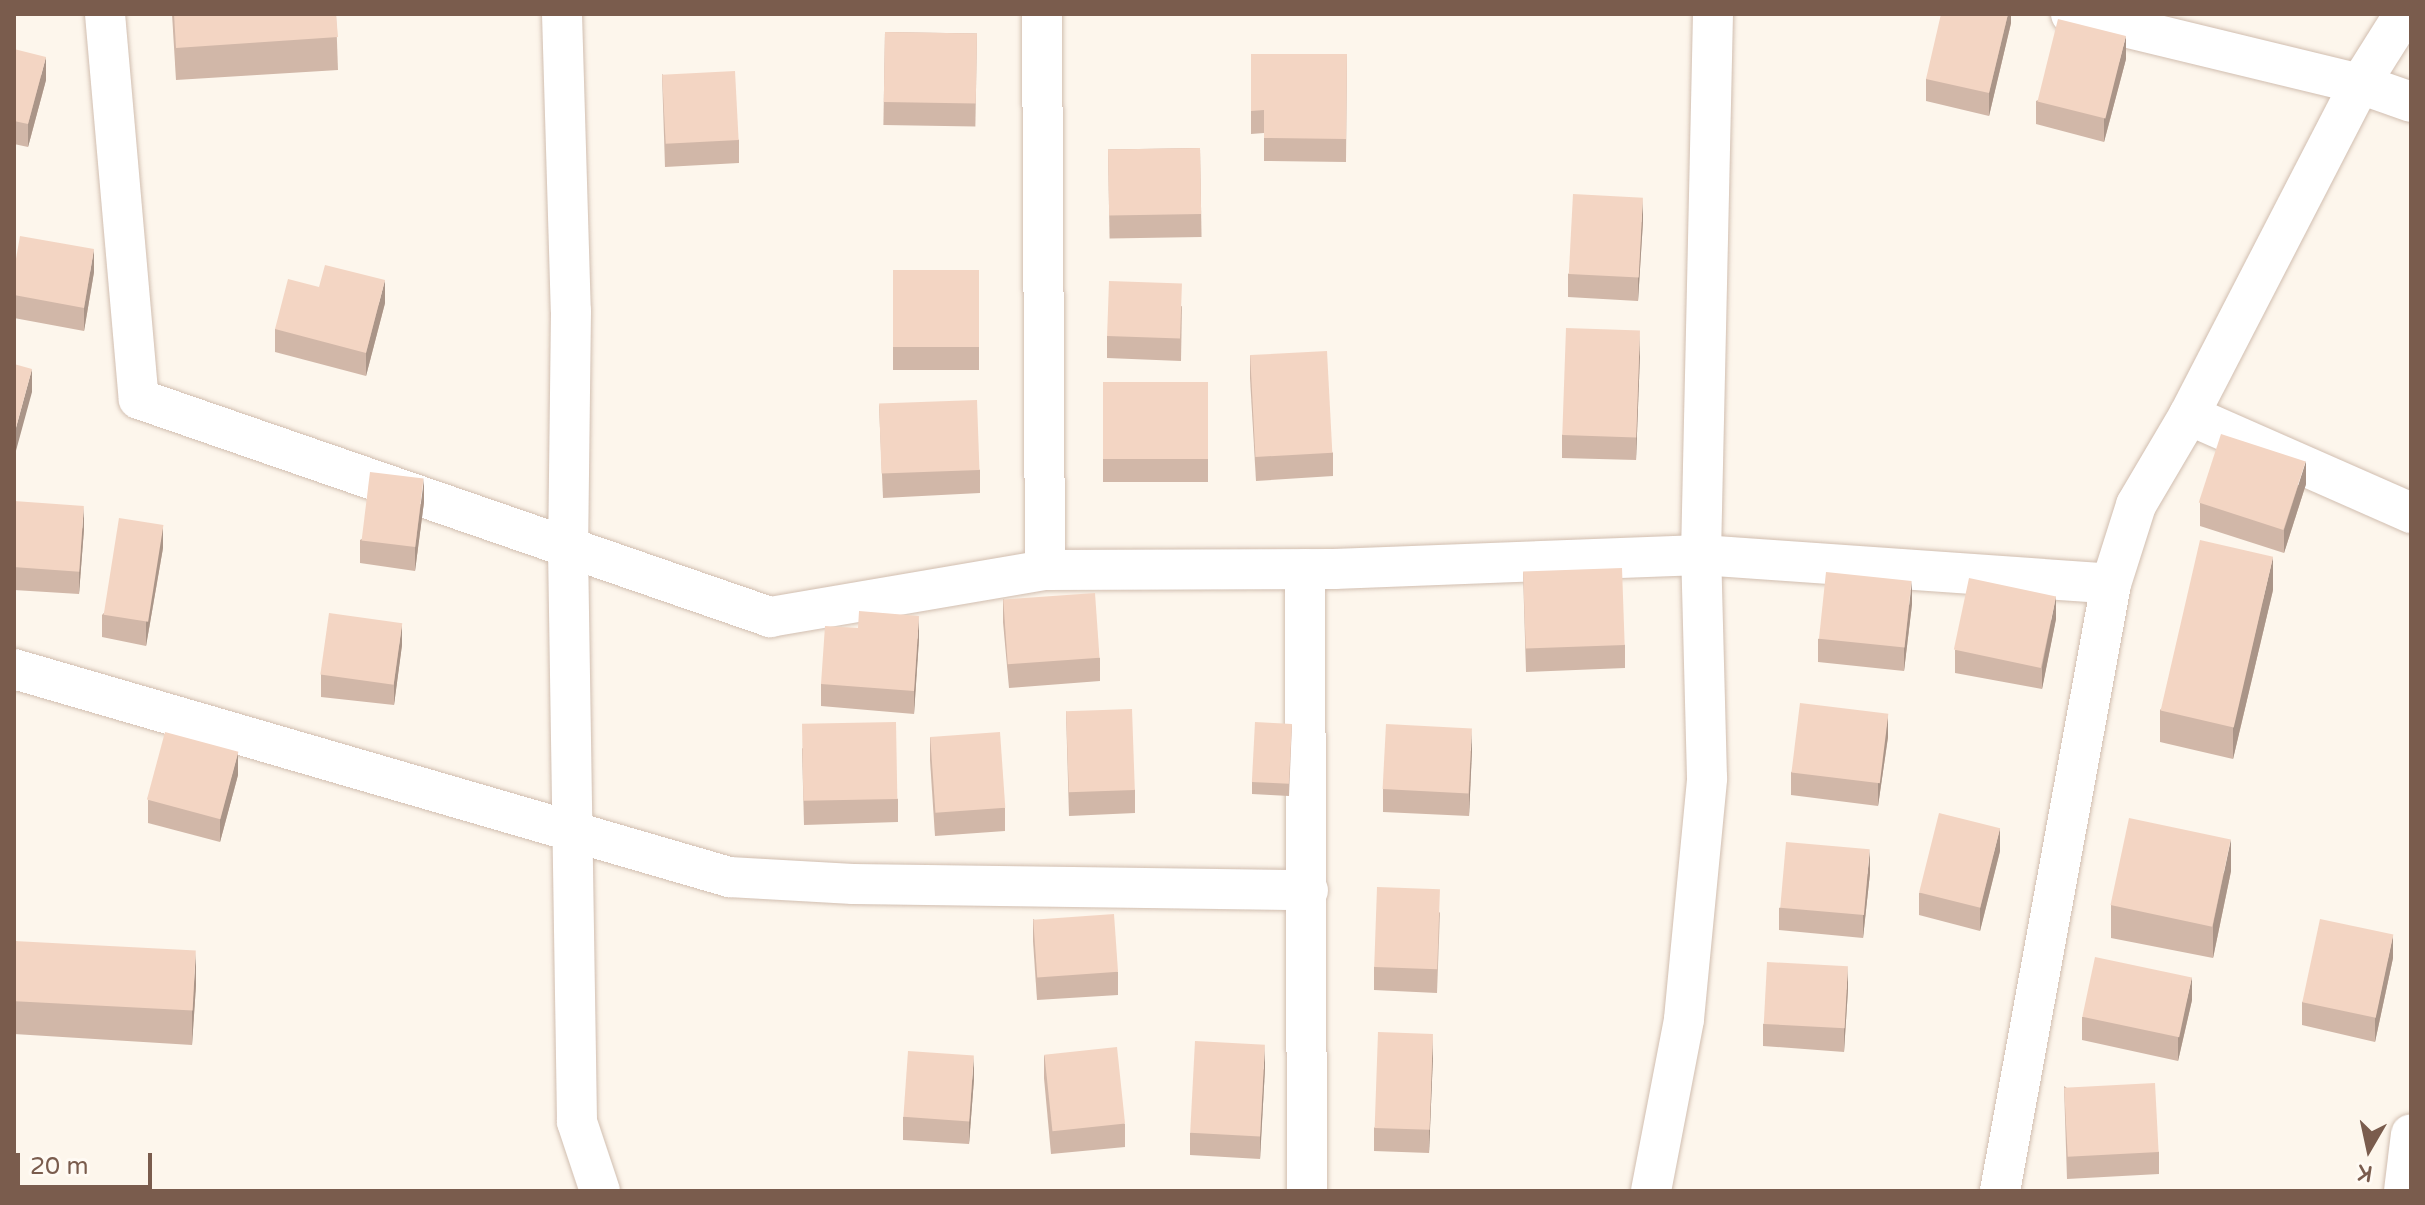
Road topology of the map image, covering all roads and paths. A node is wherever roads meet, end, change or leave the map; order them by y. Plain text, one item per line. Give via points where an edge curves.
1 (105, 14) edge
2 (562, 14) edge
3 (1042, 14) edge
4 (1713, 14) edge
5 (2071, 14) edge
6 (2404, 14) edge
7 (2360, 84) junction
8 (2411, 102) edge
9 (2189, 415) junction
10 (2411, 513) edge
11 (568, 548) junction
12 (1701, 555) junction
13 (1305, 569) junction
14 (1045, 570) junction
15 (2111, 584) junction
16 (14, 669) edge
17 (573, 831) junction
18 (1308, 890) junction
19 (2411, 1134) edge
20 (600, 1191) edge
21 (1307, 1191) edge
22 (1651, 1191) edge
23 (2000, 1191) edge
24 (2404, 1191) edge

1 - 11 street via 139,399
2 - 11 street via 571,311
3 - 14 street
4 - 12 street
5 - 7 street
6 - 7 street
7 - 8 street
7 - 9 street
9 - 10 street
9 - 15 street via 2136,505
11 - 14 street via 770,617
11 - 17 street
12 - 13 street
12 - 15 street
12 - 22 street via 1707,778 1684,1019
13 - 14 street
13 - 18 street
15 - 23 street
16 - 17 street
17 - 18 street via 729,877 853,884
17 - 20 street via 577,1122
18 - 21 street
19 - 24 street

